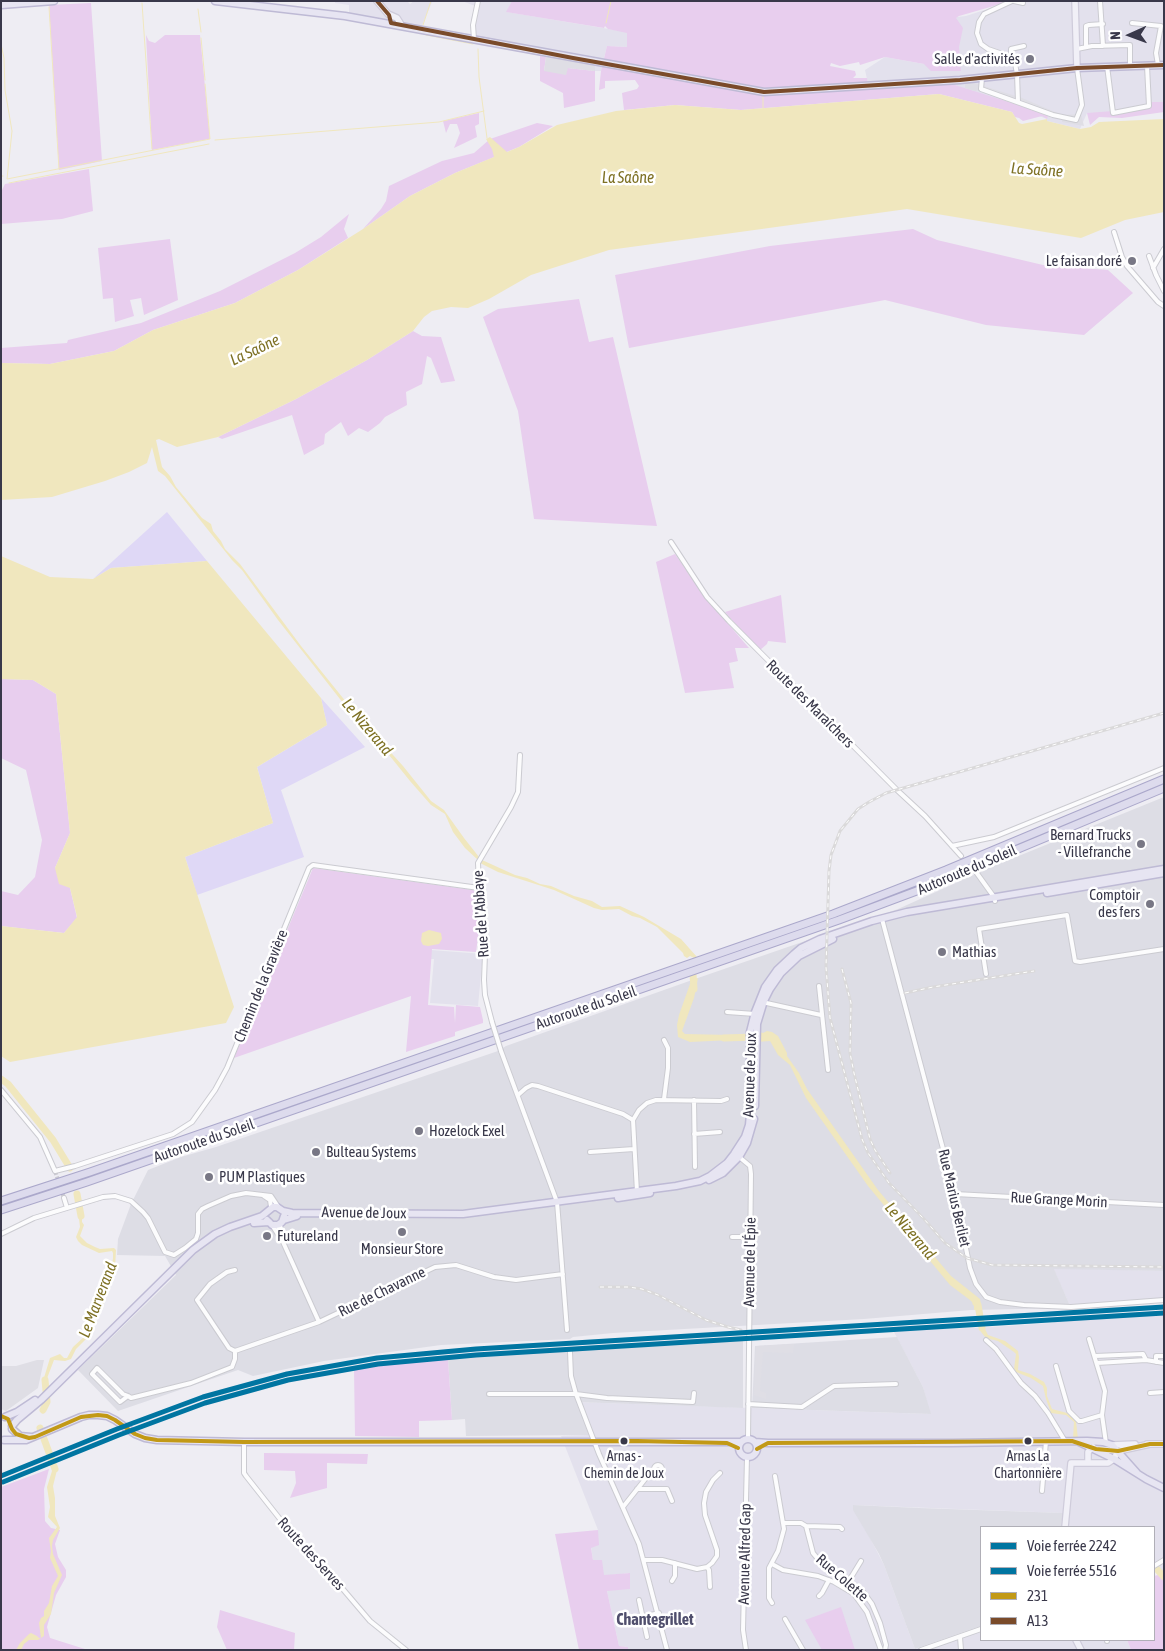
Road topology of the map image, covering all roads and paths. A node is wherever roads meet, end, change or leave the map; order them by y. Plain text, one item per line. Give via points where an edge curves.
1 (54, 1) edge
2 (215, 1) edge
3 (377, 1) edge
4 (478, 1) edge
5 (1013, 1) edge
6 (1075, 1) edge
7 (1100, 1) edge
8 (1022, 3) dead end
9 (1, 5) edge
10 (388, 14) junction
11 (1132, 23) dead end
12 (390, 24) junction
13 (1102, 24) junction
14 (402, 26) junction
15 (474, 39) junction
16 (1024, 46) dead end
17 (1103, 46) junction
18 (1086, 47) junction
19 (1077, 49) junction
20 (1012, 56) junction
21 (1161, 65) edge
22 (1107, 66) junction
23 (1130, 66) junction
24 (1147, 66) junction
25 (1077, 68) junction
26 (1017, 74) junction
27 (982, 78) junction
28 (1018, 102) junction
29 (1114, 232) dead end
30 (1164, 248) edge
31 (1149, 256) dead end
32 (1153, 268) junction
33 (1164, 291) edge
34 (1164, 306) edge
35 (672, 542) dead end
36 (520, 755) dead end
37 (1164, 768) edge
38 (1164, 779) edge
39 (1164, 788) edge
40 (952, 846) junction
41 (961, 856) dead end
42 (1164, 869) edge
43 (976, 872) dead end
44 (1164, 873) edge
45 (479, 888) junction
46 (994, 899) junction
47 (882, 920) junction
48 (1164, 949) edge
49 (986, 974) dead end
50 (819, 986) dead end
51 (761, 1002) junction
52 (727, 1012) dead end
53 (757, 1014) junction
54 (821, 1015) junction
55 (664, 1040) dead end
56 (828, 1070) dead end
57 (1, 1090) edge
58 (518, 1095) junction
59 (664, 1099) junction
60 (727, 1099) dead end
61 (694, 1100) junction
62 (633, 1120) junction
63 (720, 1132) dead end
64 (694, 1134) junction
65 (634, 1149) junction
66 (590, 1152) dead end
67 (737, 1155) junction
68 (695, 1167) dead end
69 (262, 1194) junction
70 (637, 1194) junction
71 (955, 1194) junction
72 (64, 1198) tunnel mouth
73 (1, 1201) edge
74 (557, 1204) junction
75 (1164, 1205) edge
76 (67, 1208) junction
77 (1, 1210) edge
78 (281, 1210) junction
79 (268, 1211) junction
80 (282, 1222) junction
81 (270, 1224) junction
82 (1, 1234) edge
83 (732, 1237) dead end
84 (751, 1237) junction
85 (283, 1242) junction
86 (236, 1270) dead end
87 (563, 1274) junction
88 (167, 1276) junction
89 (1164, 1300) edge
90 (320, 1322) junction
91 (567, 1330) dead end
92 (1089, 1339) dead end
93 (986, 1340) dead end
94 (235, 1351) junction
95 (570, 1352) dead end
96 (1095, 1356) junction
97 (1164, 1356) edge
98 (1146, 1360) junction
99 (1156, 1362) junction
100 (1097, 1363) junction
101 (1164, 1363) edge
102 (1056, 1366) dead end
103 (896, 1384) dead end
104 (1164, 1392) edge
105 (694, 1393) dead end
106 (1150, 1393) dead end
107 (488, 1394) dead end
108 (576, 1394) junction
109 (128, 1396) junction
110 (41, 1398) junction
111 (748, 1404) junction
112 (1102, 1415) junction
113 (2, 1416) edge
114 (12, 1428) junction
115 (36, 1437) junction
116 (748, 1439) junction
117 (3, 1441) edge
118 (1046, 1441) junction
119 (1072, 1441) junction
120 (244, 1442) junction
121 (594, 1442) junction
122 (755, 1442) junction
123 (768, 1443) junction
124 (1109, 1444) junction
125 (1150, 1444) junction
126 (1164, 1444) edge
127 (739, 1445) junction
128 (1094, 1448) junction
129 (757, 1449) junction
130 (1118, 1451) junction
131 (747, 1458) junction
132 (1114, 1459) junction
133 (1088, 1462) junction
134 (654, 1470) dead end
135 (1137, 1472) junction
136 (720, 1473) dead end
137 (775, 1476) dead end
138 (1164, 1488) edge
139 (637, 1489) junction
140 (1042, 1491) dead end
141 (672, 1501) dead end
142 (623, 1507) junction
143 (784, 1523) junction
144 (806, 1526) junction
145 (1065, 1526) edge
146 (842, 1530) dead end
147 (644, 1560) junction
148 (1164, 1560) edge
149 (861, 1561) dead end
150 (675, 1563) junction
151 (772, 1564) junction
152 (1156, 1564) edge
153 (707, 1568) junction
154 (829, 1580) junction
155 (672, 1581) dead end
156 (848, 1583) junction
157 (710, 1587) dead end
158 (845, 1588) junction
159 (819, 1596) dead end
160 (639, 1600) dead end
161 (772, 1603) dead end
162 (659, 1613) junction
163 (642, 1617) junction
164 (785, 1620) dead end
165 (980, 1629) edge
166 (647, 1637) dead end
167 (960, 1637) junction
168 (406, 1650) edge
169 (667, 1650) edge
170 (746, 1650) edge
171 (803, 1650) edge
172 (883, 1650) edge
173 (921, 1650) edge
174 (961, 1650) edge

1 - 9 main road
2 - 12 main road
3 - 10 street
4 - 15 street
5 - 8 street
5 - 20 street via 984,14 977,33 981,44 988,49
6 - 19 street
7 - 13 street
10 - 12 street
10 - 14 street via 397,18
11 - 21 street via 1161,26 1156,51
12 - 14 main road
13 - 17 street
13 - 18 street via 1086,26
14 - 15 main road
15 - 27 main road via 764,92
16 - 20 street via 1011,49
17 - 18 street
17 - 23 street via 1130,45
18 - 19 street
19 - 25 street
20 - 26 street
21 - 24 main road
22 - 23 main road
22 - 24 street via 1113,113 1149,106
22 - 25 main road
23 - 24 main road
25 - 26 main road
25 - 28 street via 1082,106 1076,120
26 - 27 main road
26 - 28 street
27 - 28 street via 982,89
29 - 34 street via 1126,266
30 - 32 street
31 - 32 street
32 - 33 street
35 - 40 street, Route des Maraîchers via 702,590 729,621
36 - 45 street, Rue de l'Abbaye via 518,792 478,863
37 - 40 street via 1001,834
38 - 73 highway, Autoroute du Soleil via 833,914
39 - 77 highway, Autoroute du Soleil via 848,917
40 - 41 street, Route des Maraîchers
42 - 46 main road, Avenue de Joux
43 - 46 street
44 - 46 main road, Avenue de Joux
45 - 57 street, Chemin de la Gravière via 313,865 227,1068 192,1122 172,1134 55,1171 40,1137
45 - 58 street, Rue de l'Abbaye, bridge via 485,996
46 - 47 main road, Avenue de Joux
47 - 51 main road, Avenue de Joux via 801,948 770,979
47 - 71 street, Rue Marius Berliet
48 - 49 street via 1075,961 1067,915 979,929
50 - 54 street
51 - 53 main road, Avenue de Joux
51 - 54 street
52 - 53 street
53 - 67 main road, Avenue de Joux via 752,1043 754,1117 747,1143
54 - 56 street
55 - 59 street via 668,1048 668,1068
58 - 62 street via 532,1085 538,1086
58 - 74 street
59 - 61 street
59 - 62 street via 647,1103
60 - 61 street
61 - 64 street
62 - 65 street
63 - 64 street
64 - 68 street
65 - 66 street
65 - 70 street
67 - 70 main road, Avenue de Joux via 723,1173 707,1181 689,1187
67 - 84 street, Avenue de l'Épie via 750,1166 752,1174
69 - 76 street via 236,1194 202,1209 197,1216 196,1239 172,1255 165,1252 145,1214 131,1201 111,1196
69 - 78 street via 271,1196
69 - 79 street via 270,1200
70 - 74 main road, Avenue de Joux
71 - 75 street, Rue Grange Morin
71 - 89 street, Rue Marius Berliet via 970,1268 986,1297 1024,1305 1071,1307
72 - 76 street
74 - 78 main road, Avenue de Joux via 451,1214 292,1213
74 - 80 main road, Avenue de Joux via 463,1218 294,1216
74 - 87 street
76 - 82 street via 34,1218
78 - 79 main road, Avenue de Joux via 275,1207
78 - 80 main road
79 - 81 main road
79 - 88 main road via 202,1242
80 - 81 main road, Avenue de Joux
80 - 85 street
81 - 85 street
81 - 88 main road via 253,1223 214,1238
83 - 84 street
84 - 111 street, Avenue de l'Épie
85 - 90 street
86 - 94 street via 227,1272 210,1284 197,1300 229,1348
87 - 90 street, Rue de Chavanne via 516,1280 456,1265 435,1267
87 - 91 street
88 - 110 main road
90 - 94 street, Rue de Chavanne
92 - 96 street
93 - 119 street
94 - 109 street via 232,1367 147,1395
95 - 108 street
96 - 98 street via 1143,1354
96 - 100 street
97 - 99 street via 1156,1356
98 - 99 street
98 - 100 street
99 - 101 street
100 - 112 street via 1105,1391
102 - 112 street via 1069,1411 1082,1422
103 - 111 street via 834,1386 802,1407
104 - 106 street
105 - 108 street via 693,1402
107 - 108 street
108 - 121 street
109 - 109 street via 97,1368 92,1374 120,1402
110 - 113 main road via 24,1409
110 - 114 main road
111 - 116 street, Avenue de l'Épie
112 - 124 street
113 - 114 main road
114 - 115 main road via 16,1434
114 - 117 main road via 11,1434
115 - 117 main road
115 - 120 main road via 89,1415 98,1415 107,1416 145,1438
116 - 122 main road
116 - 127 main road
118 - 119 main road
118 - 123 main road
118 - 140 street
119 - 124 main road
119 - 128 main road
120 - 121 main road
120 - 168 street, Route des Serves via 246,1476 291,1533 370,1621
121 - 127 main road
121 - 142 street
122 - 123 main road
122 - 129 main road
123 - 129 main road
124 - 125 street
124 - 128 street
124 - 130 main road
125 - 126 street
125 - 130 street
127 - 131 main road via 742,1455
128 - 130 street
128 - 132 main road
128 - 133 street via 1088,1452
129 - 131 main road
130 - 132 street
130 - 135 main road
131 - 170 street, Avenue Alfred Gap via 743,1630
132 - 133 street via 1108,1463
132 - 135 main road
133 - 145 street via 1071,1463
134 - 139 street
135 - 138 main road
136 - 153 street via 706,1492 704,1504 718,1550
137 - 143 street
139 - 141 street via 666,1489
139 - 142 street
142 - 147 street
143 - 144 street
143 - 151 street
144 - 146 street via 840,1527
144 - 156 street, Rue Colette via 813,1554
147 - 150 street
147 - 162 street
148 - 152 street
149 - 156 street
150 - 153 street via 697,1570
150 - 155 street
151 - 154 street via 783,1570
151 - 161 street via 768,1575
153 - 157 street
154 - 158 street
154 - 159 street
156 - 158 street
156 - 172 street, Rue Colette via 864,1593 872,1604 886,1644
158 - 172 street via 854,1594 867,1612
160 - 163 street
162 - 163 street
162 - 169 street
163 - 166 street
164 - 171 street
165 - 167 street
167 - 173 street
167 - 174 street

